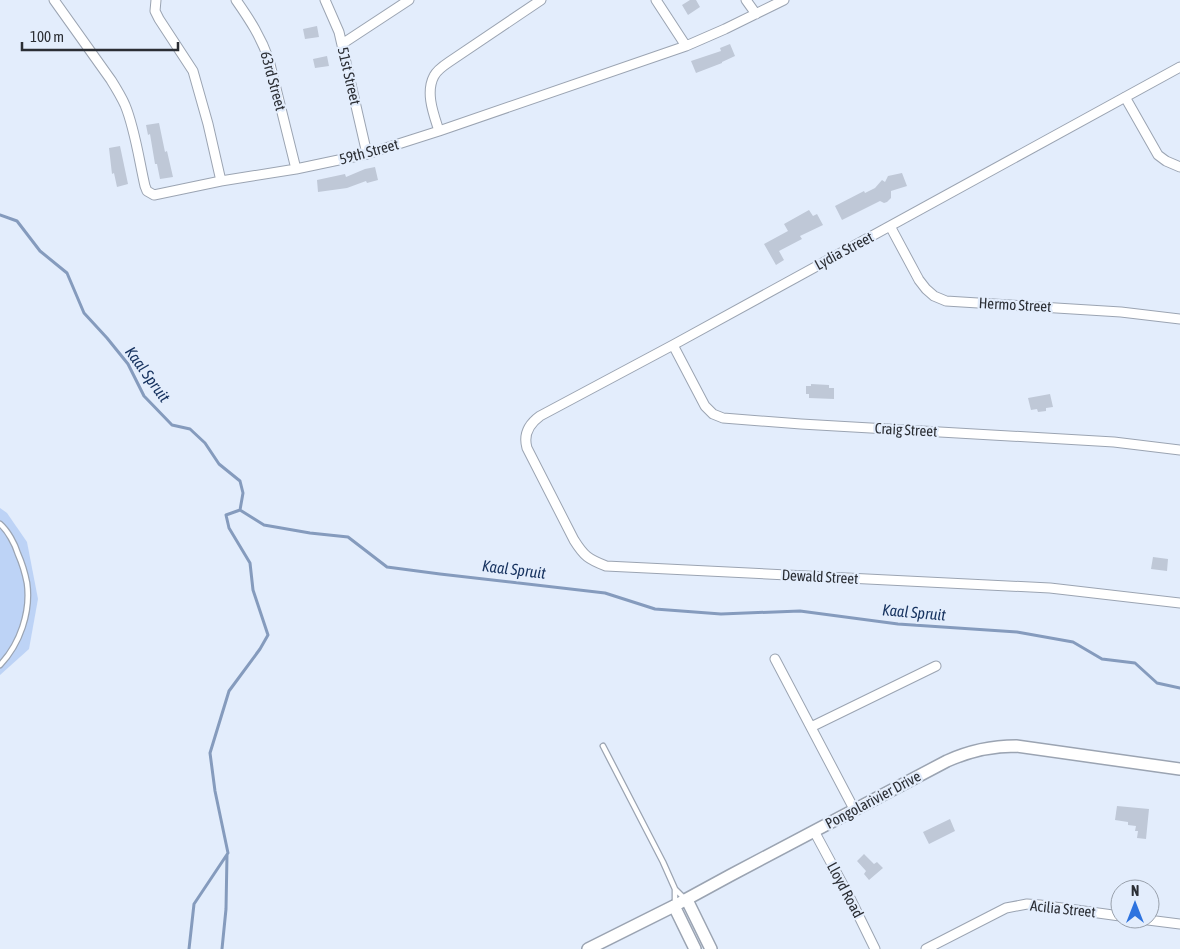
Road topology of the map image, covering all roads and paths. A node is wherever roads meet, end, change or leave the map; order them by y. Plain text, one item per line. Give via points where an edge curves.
1 (54, 0) edge
2 (156, 0) edge
3 (236, 0) edge
4 (325, 0) edge
5 (409, 0) edge
6 (541, 0) edge
7 (656, 0) edge
8 (746, 0) edge
9 (784, 0) edge
10 (756, 14) junction
11 (342, 44) junction
12 (686, 46) junction
13 (1180, 67) edge
14 (1125, 97) junction
15 (439, 131) junction
16 (367, 154) junction
17 (1180, 167) edge
18 (296, 169) junction
19 (221, 181) junction
20 (890, 226) junction
21 (1180, 320) edge
22 (673, 345) junction
23 (527, 448) joint
24 (1180, 450) edge
25 (0, 524) edge
26 (1180, 603) edge
27 (775, 659) dead end
28 (0, 665) edge
29 (936, 666) dead end
30 (811, 727) junction
31 (603, 746) dead end
32 (1180, 769) edge
33 (854, 809) junction
34 (814, 831) junction
35 (675, 889) junction
36 (687, 900) junction
37 (674, 906) junction
38 (1110, 915) edge
39 (1160, 922) edge
40 (1180, 924) edge
41 (588, 949) edge
42 (695, 949) edge
43 (711, 949) edge
44 (875, 949) edge
45 (926, 949) edge

1 - 19 street, 59th Street via 111,80 125,106 146,191 154,195
2 - 19 street via 155,11 159,19 193,71
3 - 18 street, 63rd Street via 264,45
4 - 11 street, 51st Street
5 - 11 street
6 - 15 street via 434,75 431,101
7 - 12 street
8 - 10 street
9 - 10 street, 59th Street
10 - 12 street, 59th Street
11 - 16 street, 51st Street
12 - 15 street, 59th Street
13 - 14 street, Lydia Street
14 - 17 street via 1158,156
14 - 20 street, Lydia Street
15 - 16 street, 59th Street
16 - 18 street, 59th Street
18 - 19 street, 59th Street
20 - 21 street, Hermo Street via 926,290 946,301 1121,312
20 - 22 street, Lydia Street
22 - 23 street, Lydia Street via 540,416 528,428
22 - 24 street, Craig Street via 705,406 723,418 1114,442
23 - 26 street, Dewald Street via 574,540 583,553 606,566 1050,588
25 - 28 lane via 16,548 24,569 28,601 18,640
27 - 30 street
29 - 30 street
30 - 33 street
31 - 35 lane
32 - 33 street, Pongolarivier Drive via 1016,746 992,747 959,756
33 - 34 street, Pongolarivier Drive
34 - 36 street, Pongolarivier Drive
34 - 44 street, Lloyd Road
35 - 36 lane
35 - 37 lane
36 - 37 street, Pongolarivier Drive
36 - 43 street
37 - 41 street, Pongolarivier Drive
37 - 42 street
38 - 45 street, Acilia Street via 1040,905 1016,906 1006,908
39 - 40 street

